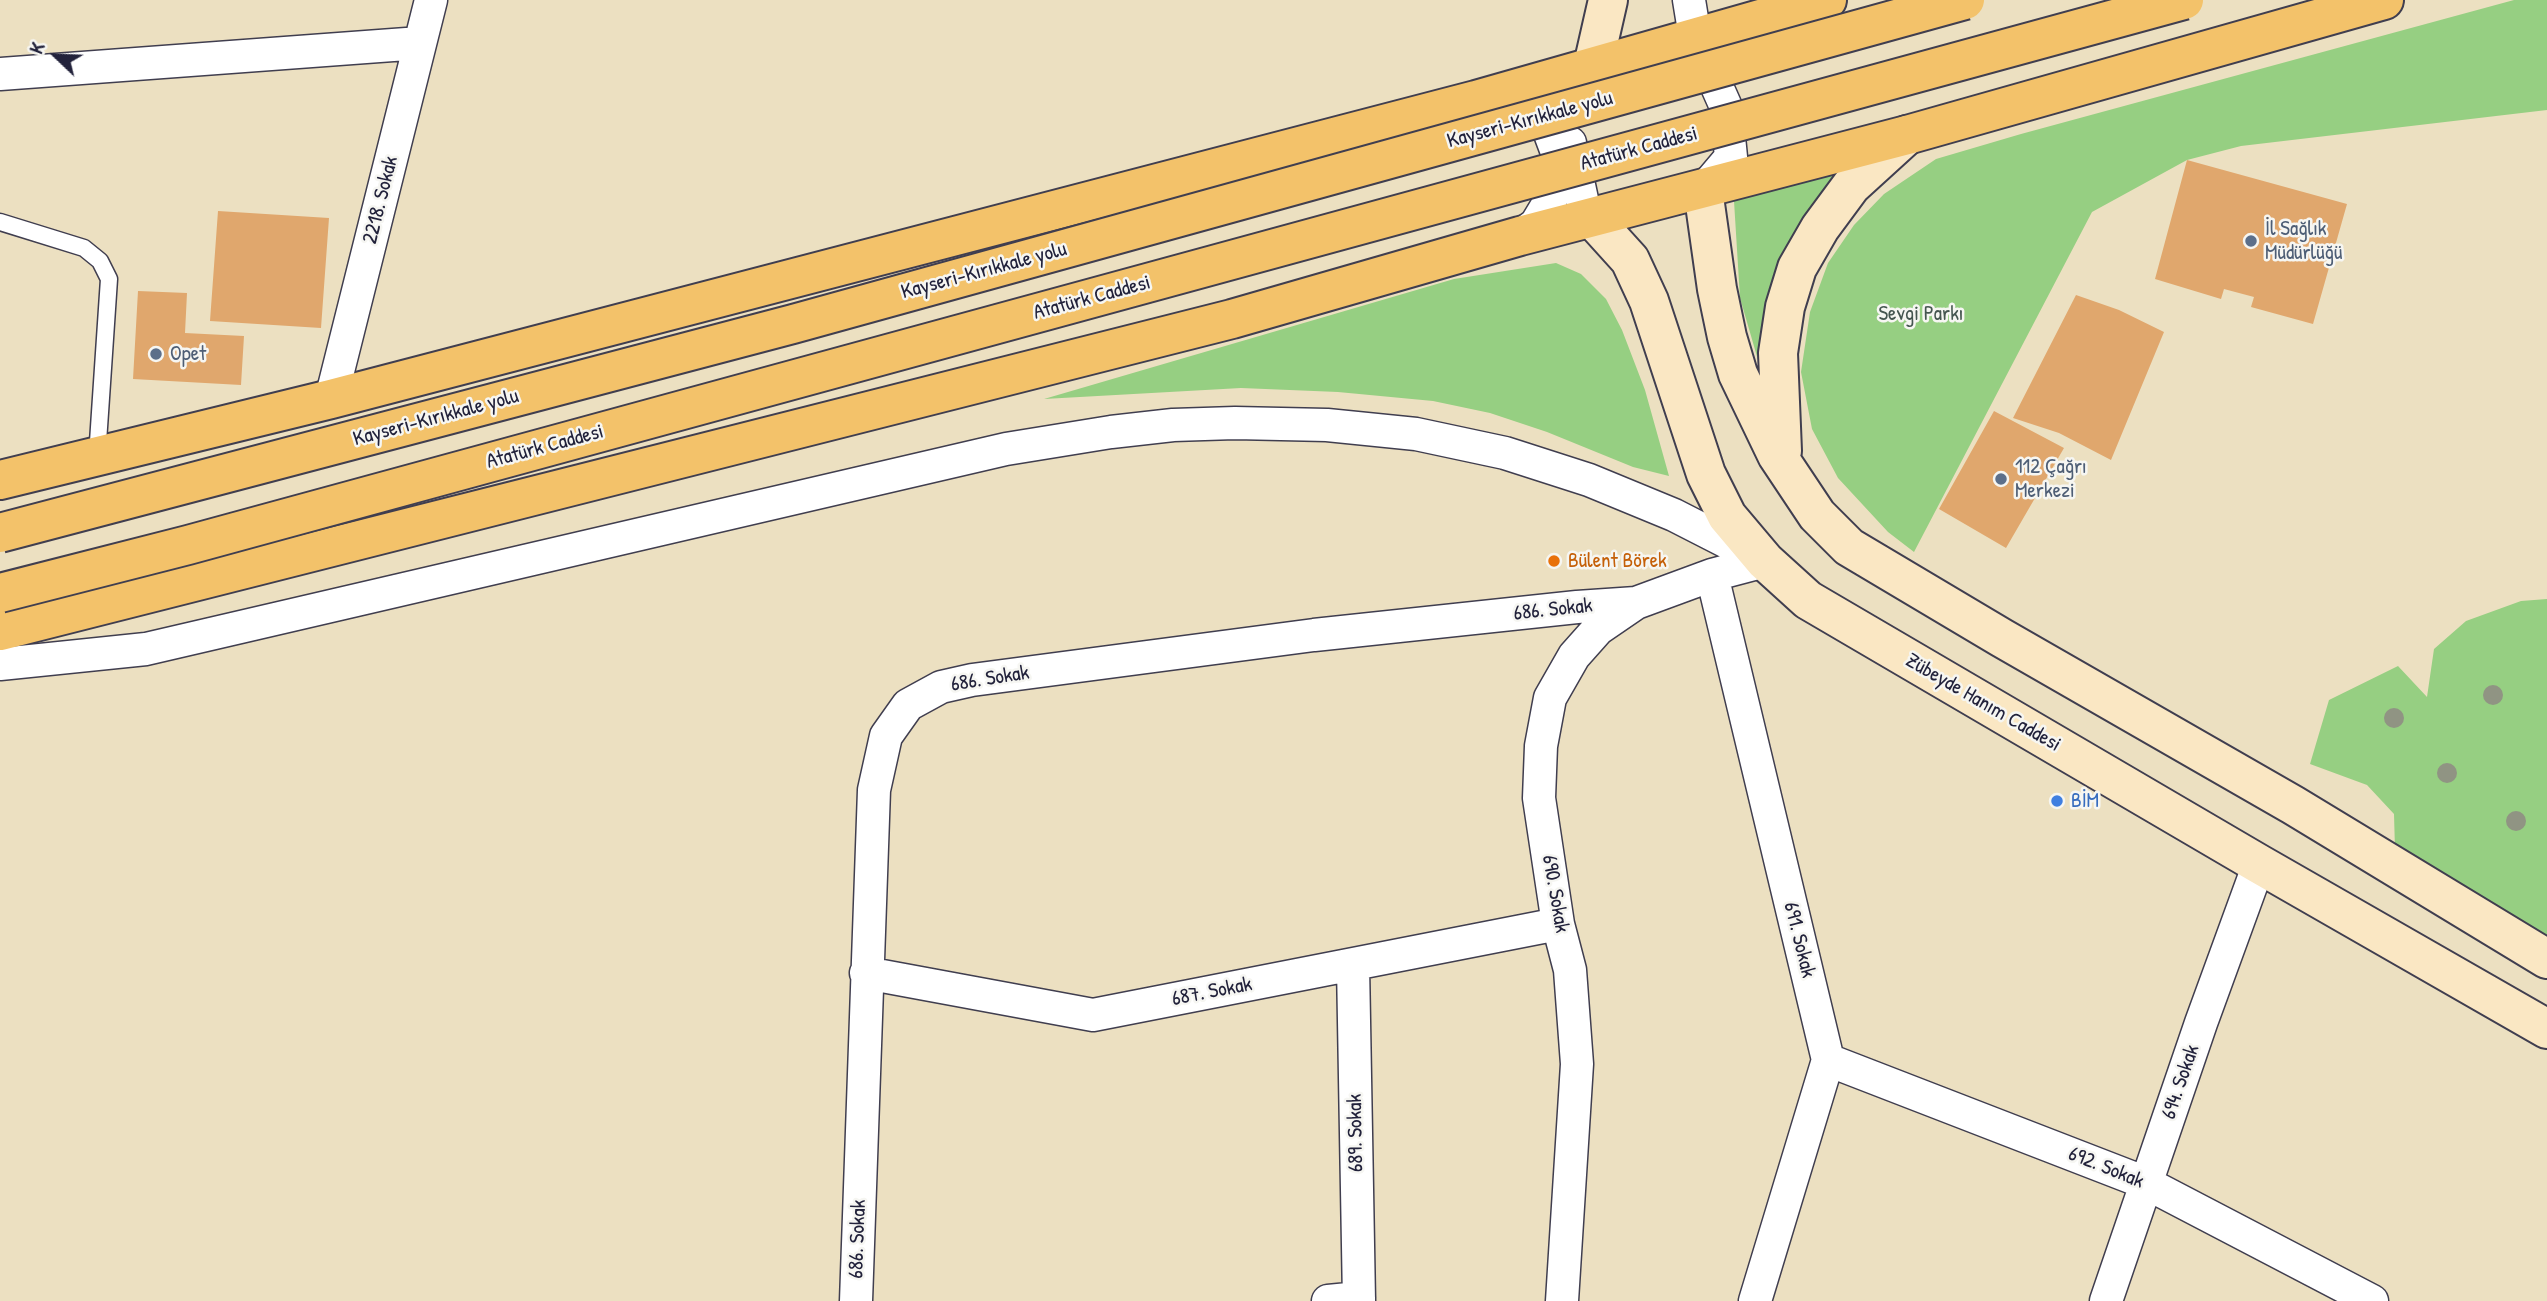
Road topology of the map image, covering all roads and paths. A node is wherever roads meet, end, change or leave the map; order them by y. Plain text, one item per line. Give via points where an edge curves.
1 (431, 0) edge
2 (1608, 0) edge
3 (1689, 0) edge
4 (1827, 0) edge
5 (1965, 0) edge
6 (2184, 0) edge
7 (2384, 0) edge
8 (1695, 37) junction
9 (421, 43) junction
10 (1593, 66) junction
11 (0, 74) edge
12 (1476, 100) junction
13 (1908, 135) junction
14 (1703, 190) junction
15 (1592, 218) junction
16 (0, 222) edge
17 (1520, 236) junction
18 (331, 399) junction
19 (97, 457) junction
20 (7, 473) edge
21 (1795, 482) junction
22 (0, 533) edge
23 (1765, 561) junction
24 (1712, 575) junction
25 (0, 593) edge
26 (1636, 603) junction
27 (0, 631) edge
28 (0, 664) edge
29 (2259, 864) junction
30 (1558, 924) junction
31 (2547, 959) edge
32 (1353, 965) junction
33 (866, 973) junction
34 (2547, 1029) edge
35 (1828, 1060) junction
36 (2146, 1183) junction
37 (1349, 1300) edge
38 (856, 1301) edge
39 (1562, 1301) edge
40 (1755, 1301) edge
41 (2106, 1301) edge
42 (2372, 1301) edge

1 - 9 street, 2218. Sokak
2 - 10 main road
3 - 8 street
4 - 8 highway
5 - 22 highway, Kayseri-Kırıkkale yolu, bridge via 779,327
6 - 25 highway, Atatürk Caddesi, bridge
7 - 13 highway
8 - 10 highway
8 - 14 street via 1726,107 1731,157
9 - 11 street
9 - 18 street, 2218. Sokak
10 - 12 highway
10 - 15 street via 1576,100 1570,143 1583,204
12 - 17 street via 1525,115 1549,131 1555,142 1558,171 1551,199 1536,224
12 - 18 highway
13 - 14 highway
13 - 21 main road via 1851,186 1819,228 1797,268 1778,353 1782,452
14 - 15 highway
14 - 21 main road via 1717,289 1738,374 1777,456
15 - 17 highway
15 - 23 main road, Zübeyde Hanım Caddesi via 1630,260 1649,301 1706,474 1727,516
16 - 19 lane via 84,248 100,261 109,279
17 - 27 highway via 1232,319
18 - 19 highway
19 - 20 highway
21 - 31 main road via 1817,515 1849,547
23 - 24 street, 690. Sokak
23 - 28 street via 1674,515 1589,480 1505,453 1416,434 1327,425 1173,425 1006,449 146,649
23 - 29 main road, Zübeyde Hanım Caddesi via 1808,600
24 - 26 street, 690. Sokak
24 - 35 street, 691. Sokak
26 - 30 street, 690. Sokak via 1598,629 1574,656 1550,698 1541,746 1539,798
26 - 33 street, 686. Sokak via 1314,635 941,687 908,705 886,736 874,790
29 - 34 main road, Zübeyde Hanım Caddesi
29 - 36 street, 694. Sokak
30 - 32 street, 687. Sokak
30 - 39 street, 690. Sokak via 1570,970 1577,1064
32 - 33 street, 687. Sokak via 1093,1015
32 - 37 street, 689. Sokak
33 - 38 street, 686. Sokak
35 - 36 street, 692. Sokak
35 - 40 street
36 - 41 street, 694. Sokak
36 - 42 street, 692. Sokak

